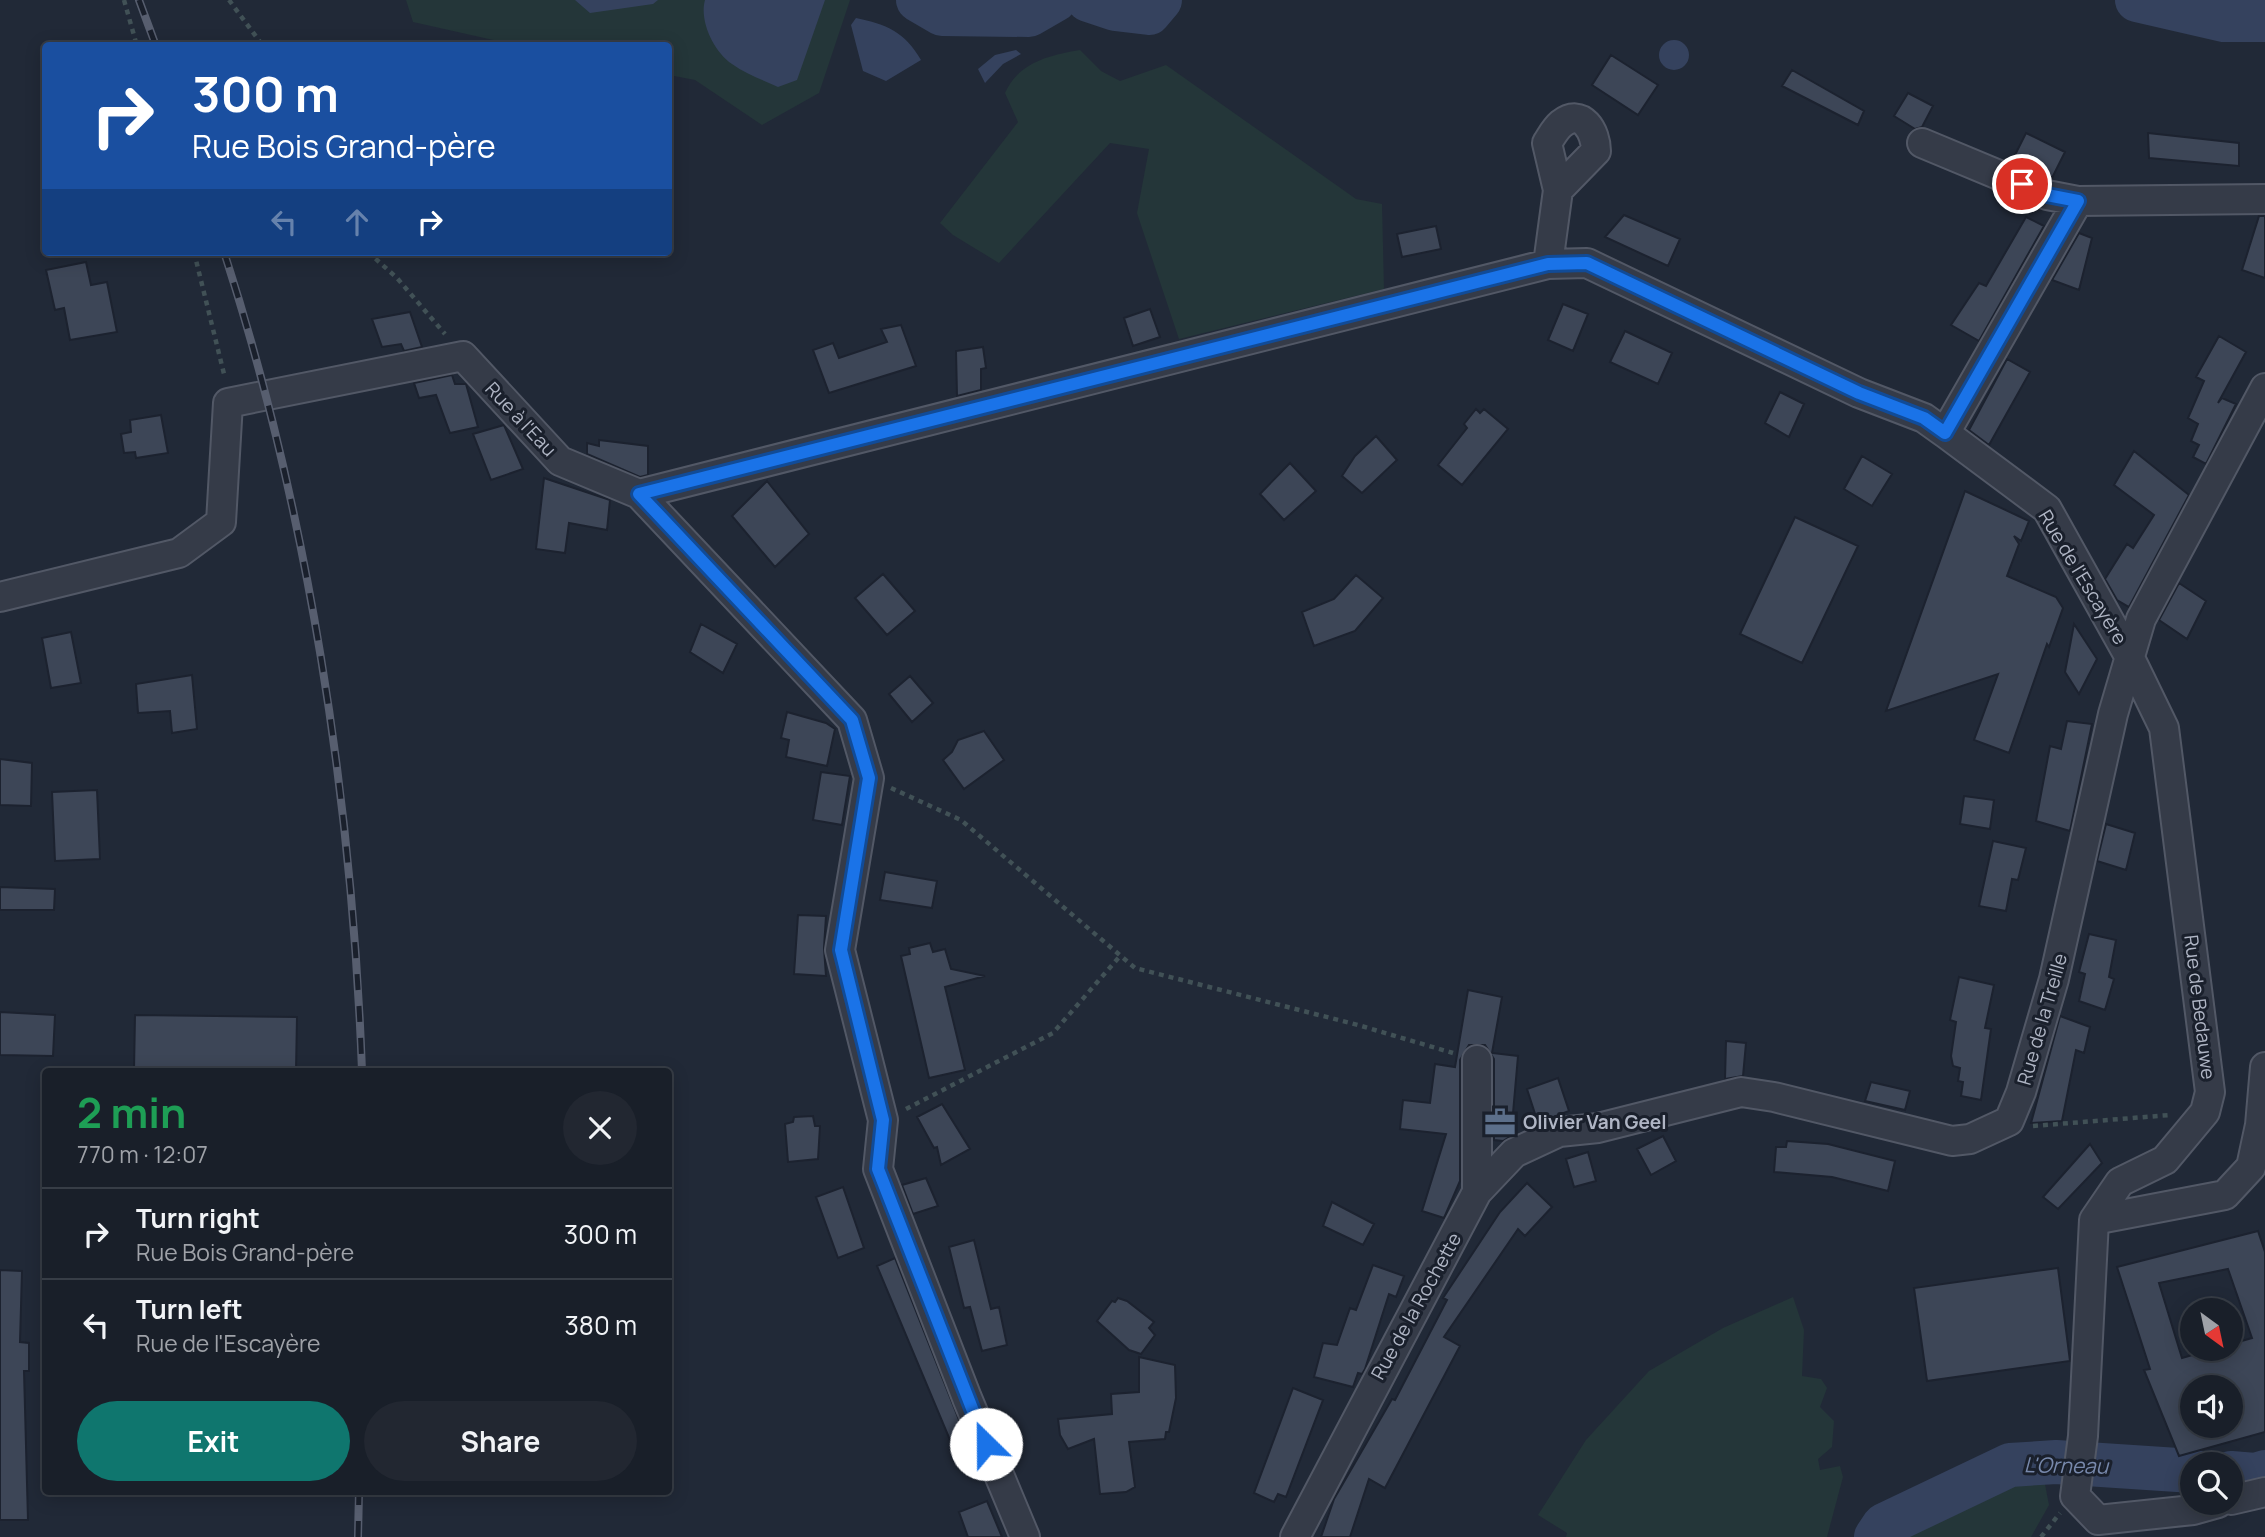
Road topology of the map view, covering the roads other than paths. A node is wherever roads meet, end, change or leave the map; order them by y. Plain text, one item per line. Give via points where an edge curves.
1 (1922, 143) dead end
2 (1558, 190) dead end
3 (2265, 199) edge
4 (2078, 201) junction
5 (1548, 264) junction
6 (2265, 388) edge
7 (1945, 433) junction
8 (639, 494) junction
9 (0, 597) edge
10 (2129, 656) junction
11 (1477, 1060) road end
12 (2265, 1067) edge
13 (1477, 1192) junction
14 (2094, 1220) junction
15 (2265, 1492) edge
16 (2243, 1497) edge
17 (2180, 1511) edge
18 (1026, 1537) edge
19 (1295, 1537) edge

1 - 4 street via 2047,195
2 - 5 street
3 - 4 street
4 - 7 street
5 - 7 street, Rue de l'Escayère via 1587,263 1859,393 1924,418
5 - 8 street, Rue de l'Escayère
6 - 10 street, Rue de la Treille via 2141,619
7 - 10 street, Rue de l'Escayère via 2047,509
8 - 9 street, Rue à l'Eau via 560,461 464,356 229,404 221,522 179,553
8 - 18 street, Rue à l'Eau via 852,720 869,778 841,950 883,1120 878,1169
10 - 13 street, Rue de la Treille via 2054,979 2009,1121 1970,1139 1952,1141 1741,1092 1598,1128 1559,1132 1514,1153
10 - 14 street, Rue de Bedauwe via 2164,728 2210,1092 2205,1112 2165,1160 2120,1182
11 - 13 street, Rue de la Rochette
12 - 14 street via 2251,1167 2225,1195
13 - 19 street, Rue de la Rochette
14 - 17 street via 2083,1436 2075,1496 2098,1520
15 - 16 street

